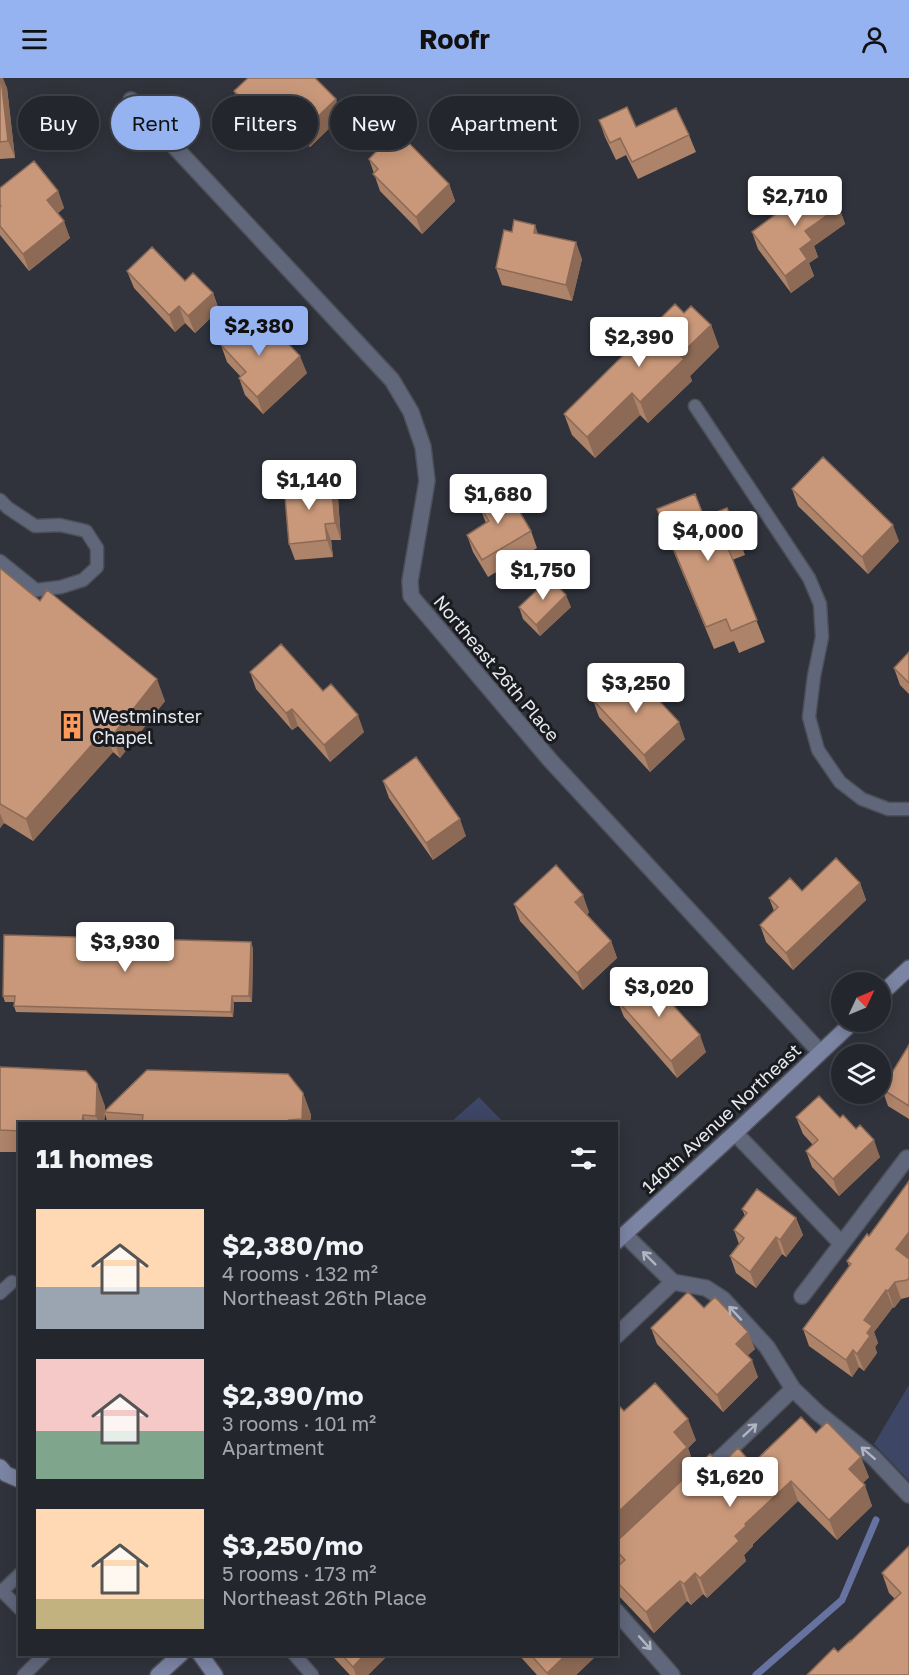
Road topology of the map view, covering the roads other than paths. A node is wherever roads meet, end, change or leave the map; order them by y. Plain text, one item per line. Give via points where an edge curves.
1 (177, 150) edge
2 (695, 406) dead end
3 (0, 500) edge
4 (0, 561) edge
5 (909, 809) edge
6 (909, 968) edge
7 (891, 985) edge
8 (842, 1032) edge
9 (820, 1052) junction
10 (735, 1133) junction
11 (907, 1158) dead end
12 (621, 1238) edge
13 (841, 1243) junction
14 (12, 1282) dead end
15 (673, 1282) junction
16 (0, 1293) edge
17 (802, 1296) dead end
18 (618, 1334) edge
19 (793, 1389) junction
20 (9, 1474) edge
21 (692, 1485) edge
22 (18, 1488) edge
23 (909, 1495) edge
24 (18, 1576) edge
25 (18, 1607) edge
26 (618, 1613) edge
27 (43, 1656) edge
28 (201, 1656) edge
29 (296, 1656) edge
30 (174, 1662) edge
31 (24, 1675) edge
32 (158, 1675) edge
33 (215, 1675) edge
34 (312, 1675) edge
35 (672, 1675) edge

1 - 9 street, Northeast 26th Place via 392,380 411,412 423,447 427,482 410,581 411,596 550,760
2 - 5 lane via 809,578 820,604 822,637 809,717 818,750 840,782 862,799 888,809
3 - 4 lane via 35,526 60,525 86,531 97,548 97,567 83,580 36,590
6 - 7 street
8 - 9 street, 140th Avenue Northeast
9 - 10 street, 140th Avenue Northeast
10 - 12 street, 140th Avenue Northeast
10 - 13 street
11 - 13 street
15 -> 12 street
13 - 17 street
14 - 16 lane
15 - 18 street
19 -> 15 street via 767,1347 723,1299 706,1288
21 -> 19 street
23 -> 19 street via 873,1457
20 - 22 street
24 - 25 lane via 2,1591
26 -> 35 street
27 - 31 lane
28 - 33 street
29 - 34 lane
30 - 32 street

